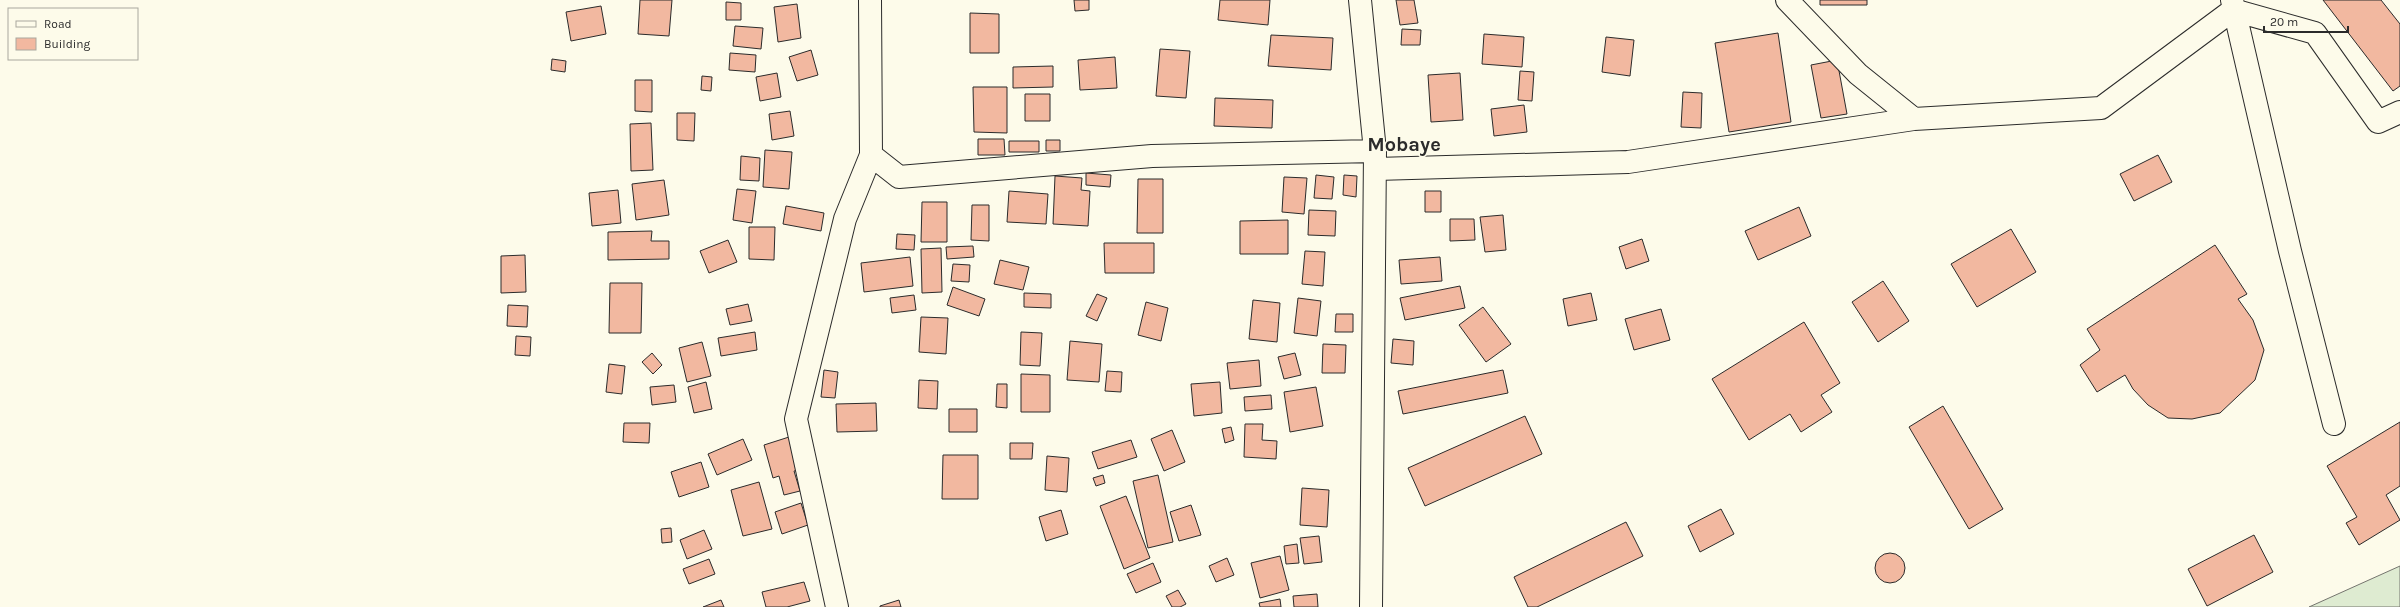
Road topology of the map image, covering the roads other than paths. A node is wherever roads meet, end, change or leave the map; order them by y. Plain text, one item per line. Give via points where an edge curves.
1 (870, 0) edge
2 (1360, 0) edge
3 (1787, 0) edge
4 (2232, 5) edge
5 (2400, 112) edge
6 (1914, 119) junction
7 (871, 155) junction
8 (1376, 160) junction
9 (2334, 424) dead end
10 (837, 607) edge
11 (1371, 607) edge

1 - 7 street
2 - 8 street
3 - 6 street via 1858,74
4 - 5 street via 2315,33 2378,122
4 - 6 street via 2101,108
4 - 9 street
6 - 8 street via 1628,162
7 - 8 street via 899,177 1152,156
7 - 10 street via 845,219 796,419
8 - 11 street

